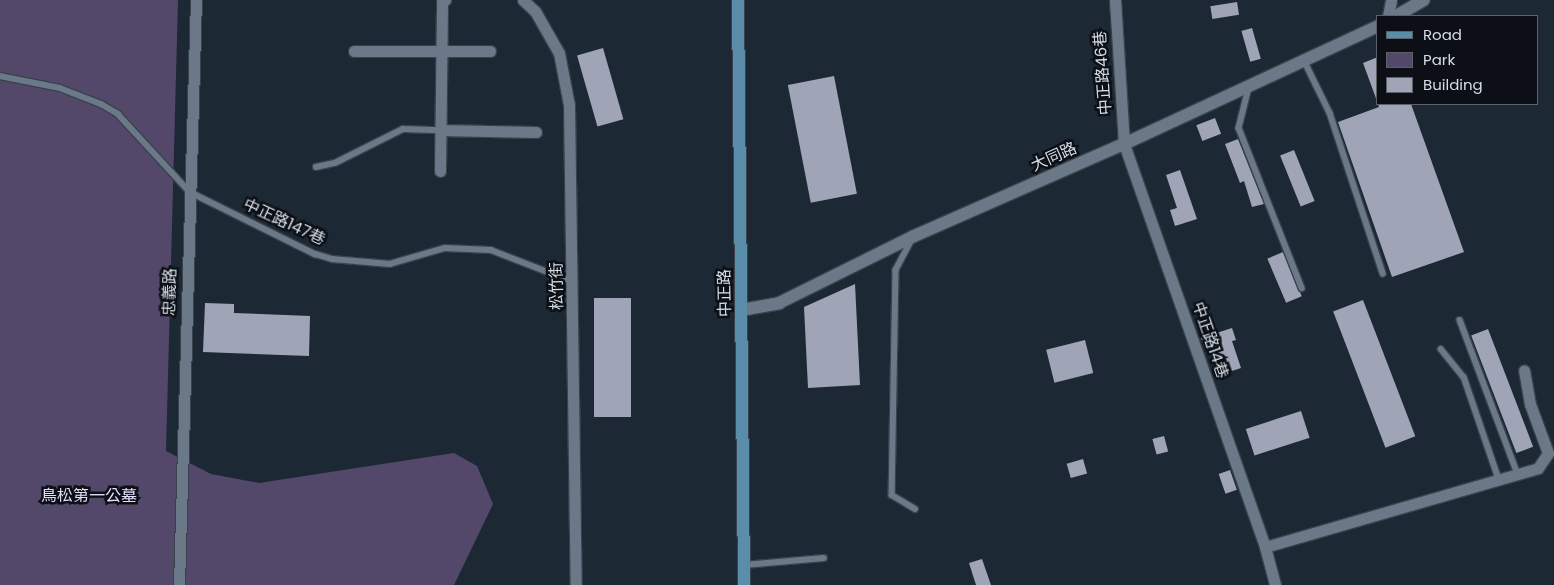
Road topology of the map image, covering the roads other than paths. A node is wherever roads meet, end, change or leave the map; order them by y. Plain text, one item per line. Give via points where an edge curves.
1 (196, 0) edge
2 (445, 0) edge
3 (523, 0) edge
4 (738, 0) edge
5 (1115, 0) edge
6 (1391, 0) edge
7 (1424, 0) edge
8 (1388, 15) edge
9 (1398, 15) edge
10 (1376, 27) edge
11 (354, 51) dead end
12 (490, 51) dead end
13 (440, 52) junction
14 (1304, 60) junction
15 (0, 76) edge
16 (1249, 86) junction
17 (440, 130) junction
18 (536, 132) dead end
19 (1124, 144) junction
20 (316, 167) dead end
21 (440, 171) dead end
22 (190, 192) junction
23 (914, 236) junction
24 (1383, 273) dead end
25 (573, 282) junction
26 (1302, 288) dead end
27 (741, 310) junction
28 (1460, 320) dead end
29 (1441, 349) dead end
30 (1524, 371) dead end
31 (1518, 474) junction
32 (1499, 479) junction
33 (915, 509) dead end
34 (1265, 547) junction
35 (824, 558) dead end
36 (744, 565) junction
37 (179, 585) edge
38 (576, 585) edge
39 (744, 585) edge
40 (1275, 585) edge

1 - 22 street, 忠義路
2 - 13 street via 442,2
3 - 25 street, 松竹街 via 535,12 560,53 570,105
4 - 27 main road, 中正路
5 - 19 street, 中正路46巷
6 - 8 street
7 - 9 street
10 - 14 street, 大同路
11 - 13 street
12 - 13 street
13 - 17 street
14 - 16 street, 大同路
14 - 24 lane via 1330,113
15 - 22 lane via 60,88 118,114
16 - 19 street, 大同路
16 - 26 lane via 1239,128
17 - 18 street
17 - 20 lane via 403,128 335,164
17 - 21 street
19 - 23 street, 大同路
19 - 34 street, 中正路14巷
22 - 25 lane, 中正路147巷 via 315,254 332,259 390,264 445,248 491,250
22 - 37 street, 忠義路
23 - 27 street, 大同路 via 778,303
23 - 33 lane via 896,270 892,495
25 - 38 street, 松竹街
27 - 36 main road, 中正路
28 - 31 lane
29 - 32 lane via 1464,377
30 - 31 street via 1530,404 1548,452 1538,468
31 - 32 street
32 - 34 street
34 - 40 street, 中正路14巷
35 - 36 lane
36 - 39 main road, 中正路

